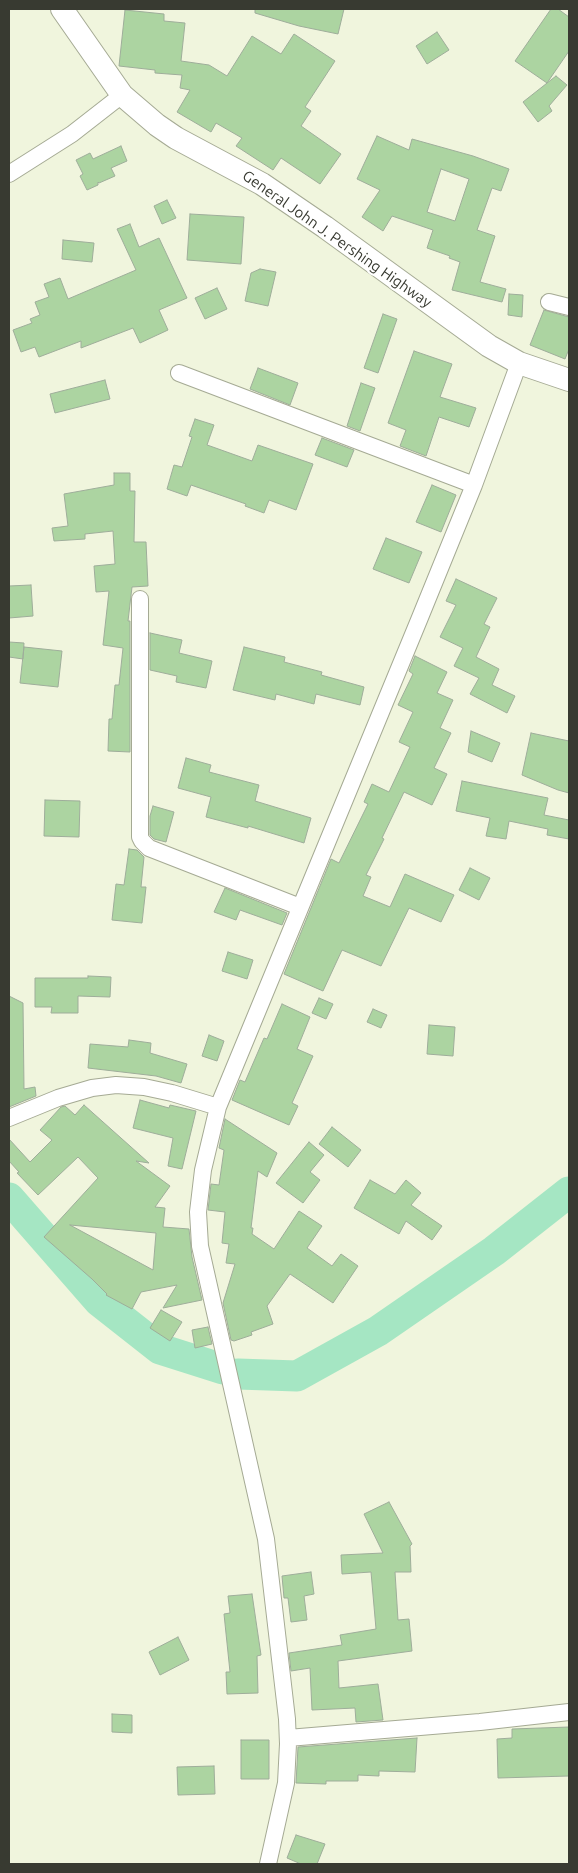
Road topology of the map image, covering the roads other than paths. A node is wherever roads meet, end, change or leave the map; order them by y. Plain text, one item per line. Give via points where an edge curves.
1 (62, 9) edge
2 (122, 95) junction
3 (9, 174) edge
4 (549, 302) dead end
5 (569, 307) edge
6 (519, 363) junction
7 (179, 373) dead end
8 (569, 380) edge
9 (474, 485) junction
10 (140, 599) dead end
11 (300, 907) junction
12 (218, 1107) junction
13 (9, 1118) edge
14 (569, 1712) edge
15 (288, 1738) junction
16 (268, 1864) edge

1 - 2 main road, General John J. Pershing Highway
2 - 3 street via 72,134
2 - 6 main road, General John J. Pershing Highway via 176,138 262,184 489,346
4 - 5 street
6 - 8 main road, General John J. Pershing Highway
6 - 9 street
7 - 9 street
9 - 11 street
10 - 11 street via 142,841 149,848
11 - 12 street
12 - 13 street via 172,1093 116,1085 58,1098
12 - 15 street via 203,1170 198,1212 200,1246 266,1538
14 - 15 street
15 - 16 street via 286,1782

